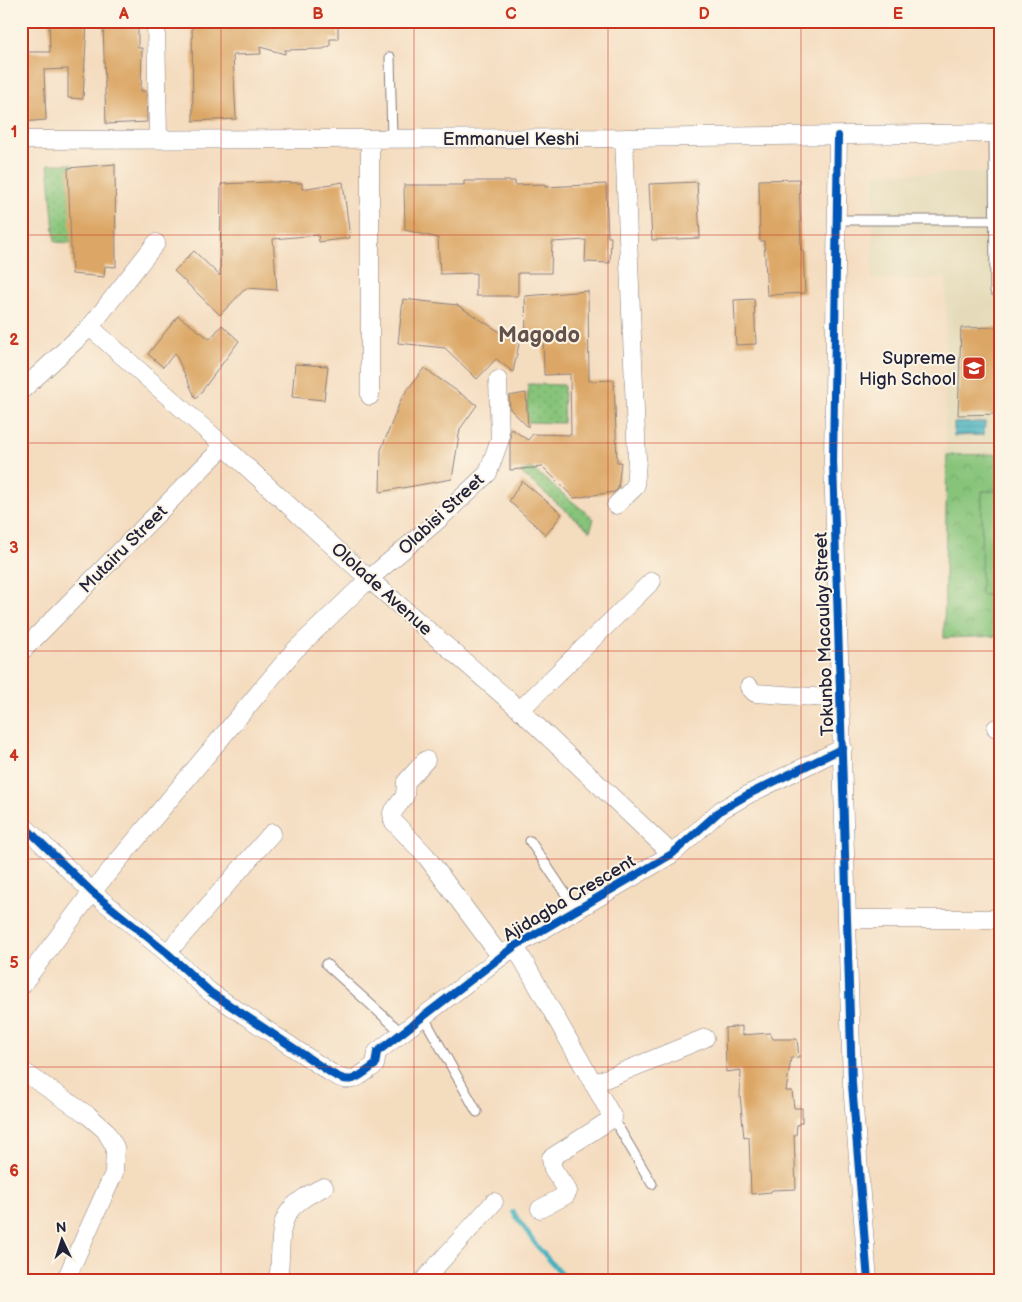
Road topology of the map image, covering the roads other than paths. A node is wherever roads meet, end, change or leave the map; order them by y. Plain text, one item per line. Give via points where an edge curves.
1 (156, 21) edge
2 (390, 57) dead end
3 (998, 133) edge
4 (838, 136) junction
5 (158, 138) junction
6 (624, 138) junction
7 (392, 139) junction
8 (21, 140) edge
9 (370, 140) junction
10 (838, 220) junction
11 (995, 220) junction
12 (156, 243) dead end
13 (1001, 291) edge
14 (90, 327) junction
15 (498, 380) dead end
16 (21, 391) edge
17 (370, 396) dead end
18 (224, 446) junction
19 (616, 506) dead end
20 (369, 580) junction
21 (652, 581) dead end
22 (21, 652) edge
23 (749, 688) dead end
24 (841, 699) junction
25 (520, 710) junction
26 (843, 748) junction
27 (426, 760) dead end
28 (21, 823) edge
29 (272, 833) dead end
30 (530, 842) dead end
31 (672, 854) junction
32 (92, 892) junction
33 (577, 911) junction
34 (849, 919) junction
35 (1001, 919) edge
36 (516, 946) junction
37 (167, 953) junction
38 (500, 957) junction
39 (326, 964) dead end
40 (21, 986) edge
41 (423, 1016) junction
42 (402, 1033) junction
43 (706, 1038) dead end
44 (21, 1070) edge
45 (593, 1084) junction
46 (477, 1112) dead end
47 (613, 1118) junction
48 (652, 1184) dead end
49 (324, 1187) dead end
50 (494, 1202) dead end
51 (540, 1209) dead end
52 (65, 1281) edge
53 (278, 1281) edge
54 (423, 1281) edge
55 (868, 1281) edge

1 - 5 street
2 - 7 lane
3 - 4 street, Emmanuel Keshi
3 - 11 lane
4 - 6 street, Emmanuel Keshi
4 - 10 street, Tokunbo Macaulay Street
5 - 8 street, Emmanuel Keshi
5 - 9 street, Emmanuel Keshi
6 - 7 street, Emmanuel Keshi
6 - 19 street via 637,460 635,487
7 - 9 street, Emmanuel Keshi
9 - 17 street
10 - 11 lane
10 - 24 street, Tokunbo Macaulay Street via 833,461
11 - 13 lane via 995,292
12 - 14 street
14 - 16 street
14 - 18 street, Ololade Avenue
15 - 20 street, Olabisi Street via 500,439 488,473
18 - 20 street, Ololade Avenue
18 - 22 street, Mutairu Street
20 - 25 street, Ololade Avenue
20 - 32 street, Olabisi Street via 294,652
21 - 25 street
23 - 24 street via 755,693
24 - 26 street, Tokunbo Macaulay Street
25 - 31 street, Ololade Avenue
26 - 31 street, Ajidagba Crescent via 721,810
26 - 34 street, Tokunbo Macaulay Street
27 - 38 street via 406,782 405,796 392,813 393,821 426,856
28 - 32 street
29 - 37 street
30 - 33 lane
31 - 33 street, Ajidagba Crescent
32 - 37 street
32 - 40 street, Olabisi Street
33 - 36 street, Ajidagba Crescent
34 - 35 street
34 - 55 street, Tokunbo Macaulay Street via 852,1084
36 - 38 street, Ajidagba Crescent
36 - 45 street
37 - 42 street, Ajidagba Crescent via 210,992 342,1080 350,1081 375,1065 377,1052
38 - 41 street, Ajidagba Crescent
39 - 42 lane
41 - 42 street, Ajidagba Crescent
41 - 46 lane
43 - 45 street
44 - 52 street via 89,1116 106,1130 115,1147 114,1172
45 - 47 street
47 - 48 lane
47 - 51 street via 551,1158 553,1169 568,1192
49 - 53 street via 303,1196 284,1219 279,1238
50 - 54 street

